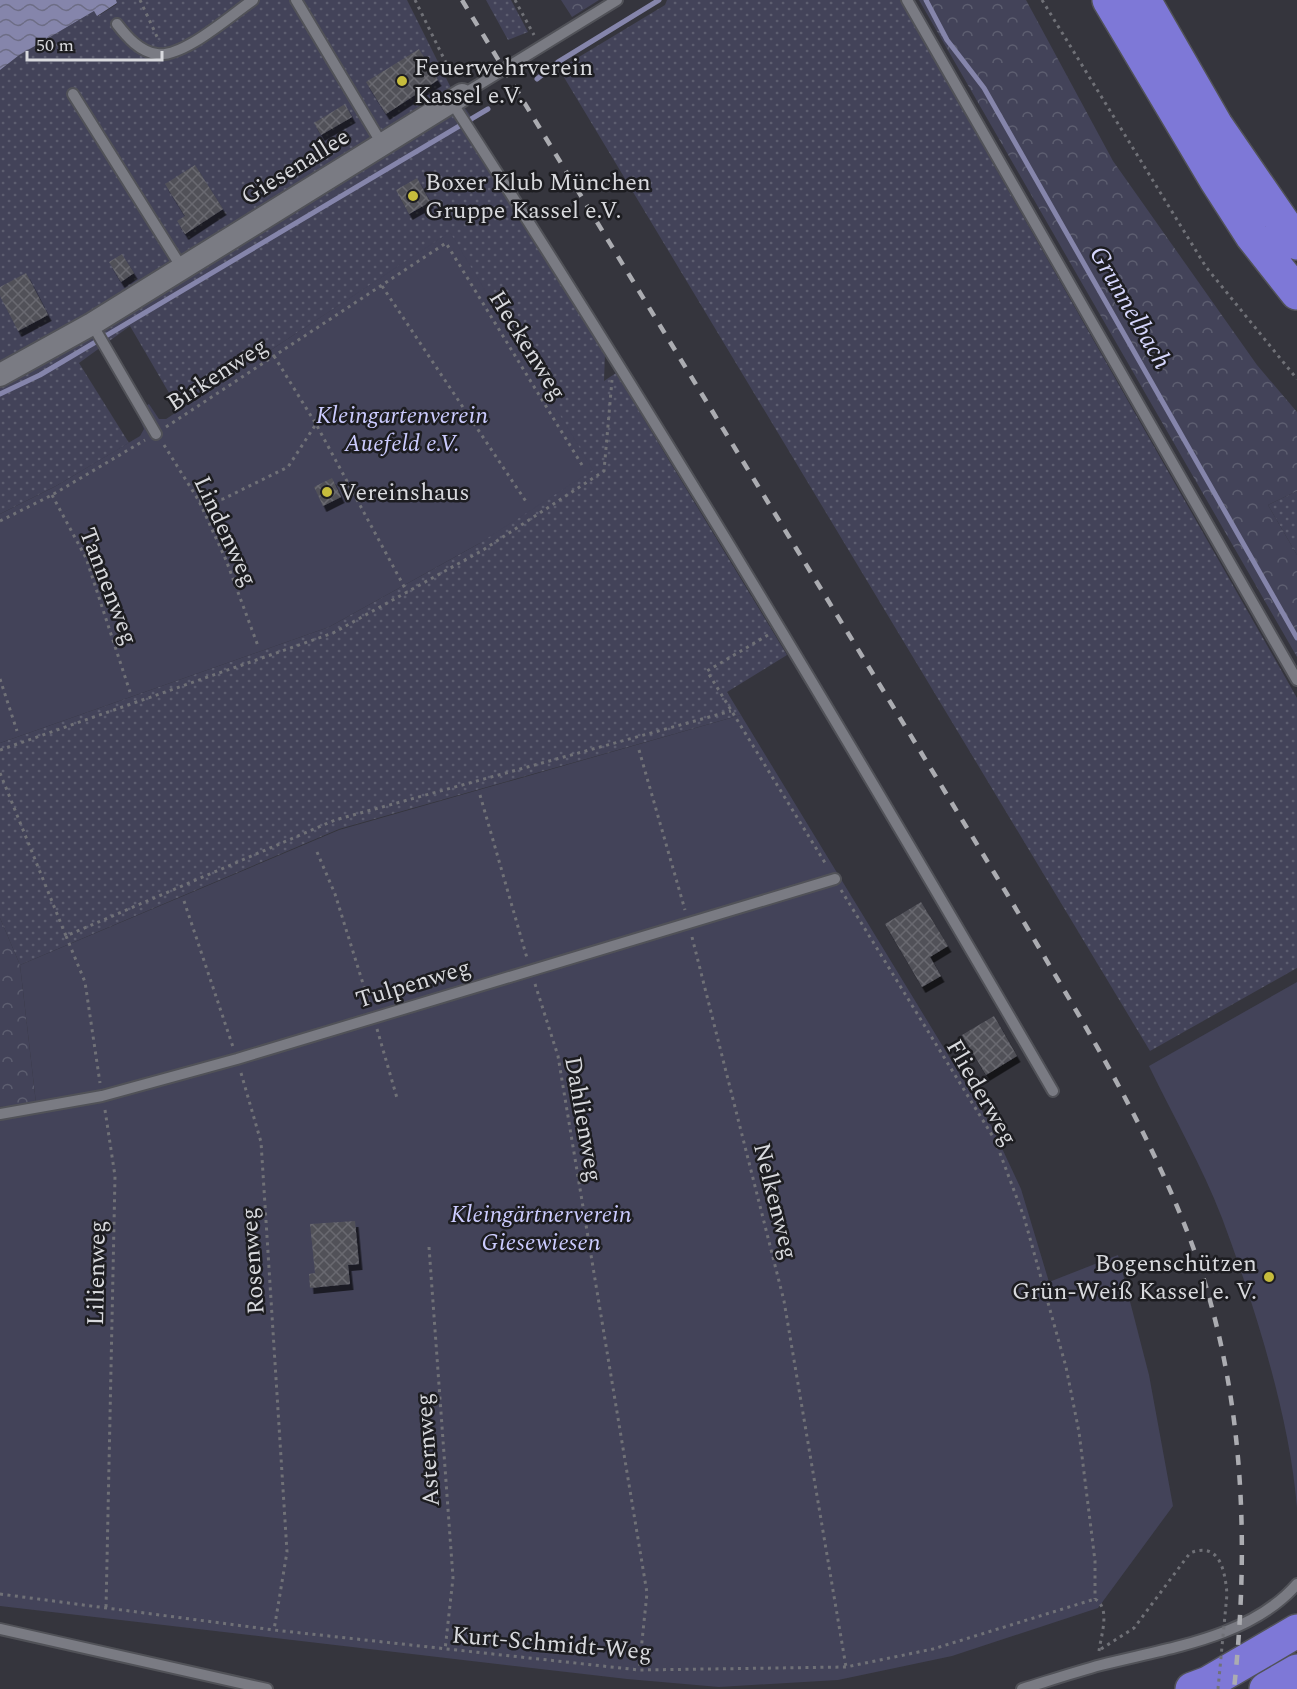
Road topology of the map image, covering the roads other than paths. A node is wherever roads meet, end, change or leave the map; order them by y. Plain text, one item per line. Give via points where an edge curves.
1 (253, 0) edge
2 (296, 0) edge
3 (617, 0) edge
4 (907, 0) edge
5 (1109, 0) edge
6 (1144, 0) edge
7 (117, 24) dead end
8 (73, 94) dead end
9 (458, 104) junction
10 (382, 144) junction
11 (1297, 243) edge
12 (182, 268) junction
13 (1297, 293) edge
14 (98, 333) junction
15 (0, 375) edge
16 (156, 434) road end
17 (1297, 680) edge
18 (835, 879) road end
19 (1053, 1091) dead end
20 (0, 1114) edge
21 (1297, 1584) edge
22 (0, 1629) edge
23 (1297, 1631) edge
24 (1297, 1671) edge
25 (267, 1689) edge
26 (1022, 1689) edge
27 (1192, 1689) edge
28 (1266, 1689) edge

1 - 7 lane via 186,47 165,54 137,45
2 - 10 lane
3 - 9 lane, Giesenallee
4 - 17 lane
5 - 13 highway via 1252,236
6 - 11 highway via 1222,135
8 - 12 lane
9 - 10 street, Giesenallee
9 - 19 lane via 468,128 624,372 934,886
10 - 12 street, Giesenallee
12 - 14 street, Giesenallee
14 - 15 street, Giesenallee
14 - 16 lane
18 - 20 lane, Tulpenweg via 237,1059 102,1096
21 - 26 lane via 1268,1610 1212,1636
22 - 25 lane
23 - 27 highway
24 - 28 highway

